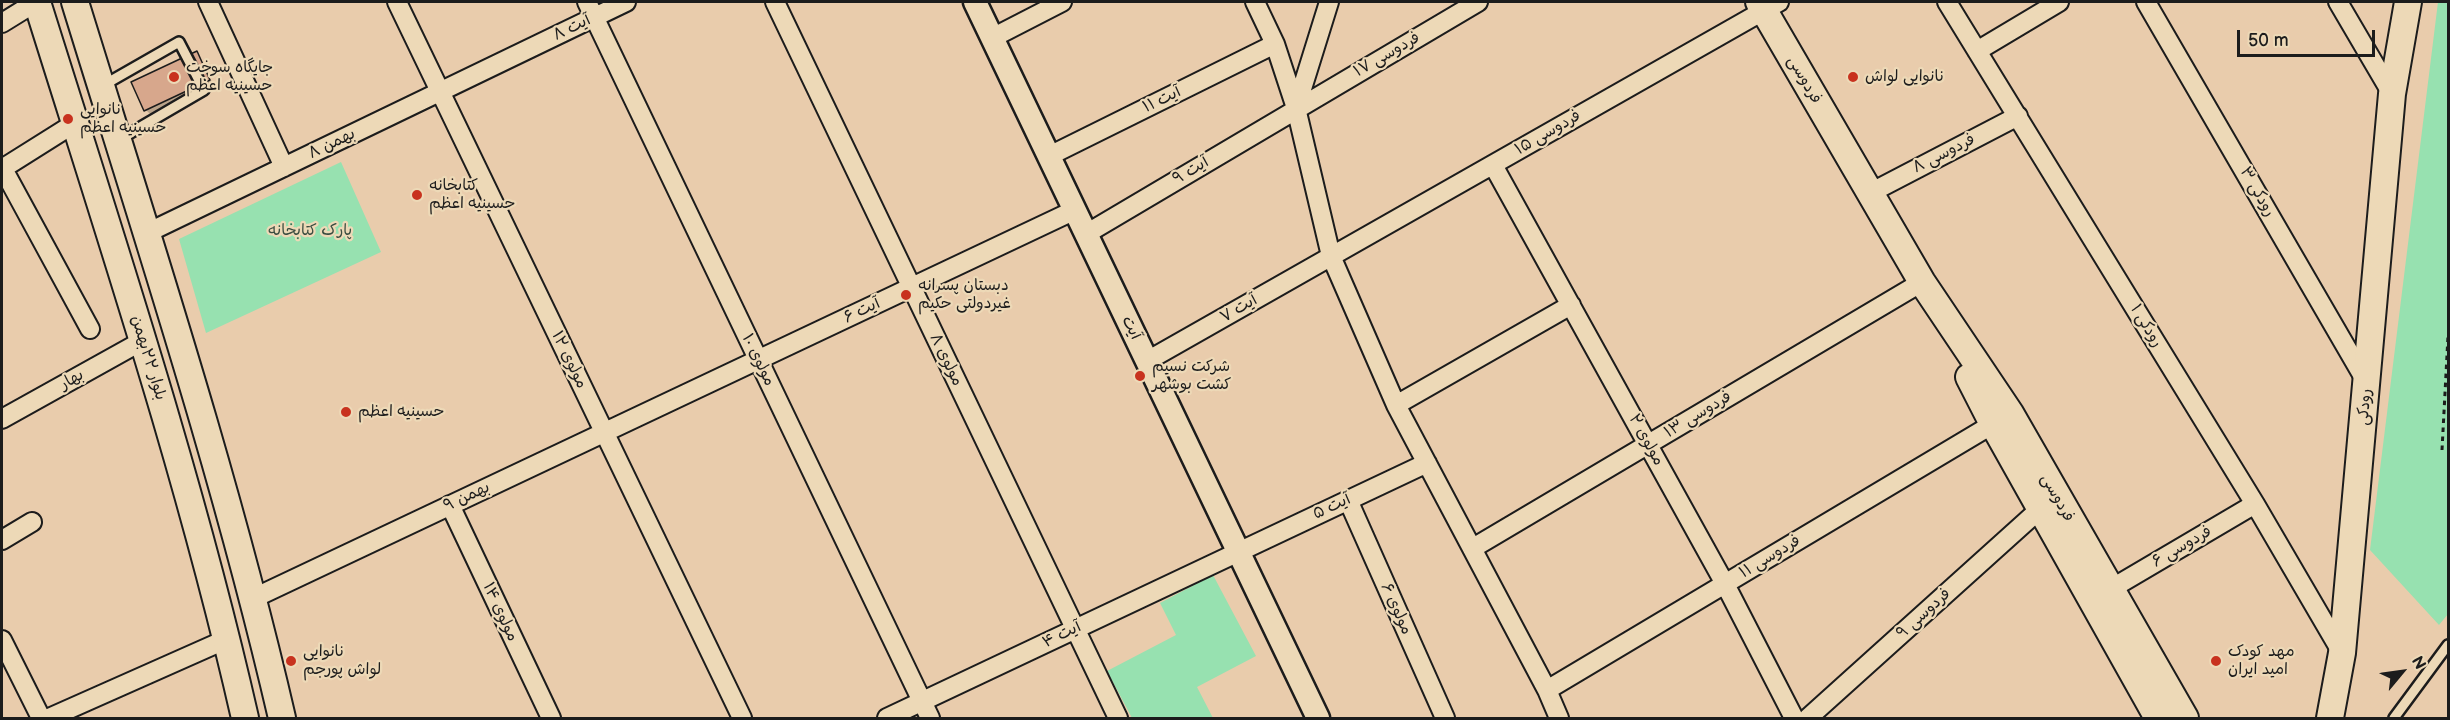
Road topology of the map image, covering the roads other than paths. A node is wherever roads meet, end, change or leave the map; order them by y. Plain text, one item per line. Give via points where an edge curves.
1 (37, 2) edge
2 (75, 2) edge
3 (208, 2) edge
4 (397, 2) edge
5 (626, 2) edge
6 (775, 2) edge
7 (975, 2) edge
8 (1062, 2) edge
9 (1255, 2) edge
10 (1329, 2) edge
11 (1478, 2) edge
12 (1947, 2) edge
13 (2059, 2) edge
14 (2146, 2) edge
15 (2338, 2) edge
16 (2391, 2) edge
17 (2408, 2) edge
18 (1767, 4) edge
19 (591, 9) edge
20 (2, 23) edge
21 (992, 38) junction
22 (1275, 44) junction
23 (1977, 51) junction
24 (517, 54) joint
25 (101, 87) junction
26 (440, 92) junction
27 (2392, 94) junction
28 (1296, 108) junction
29 (2018, 116) junction
30 (75, 123) junction
31 (118, 140) junction
32 (1048, 156) junction
33 (1493, 165) junction
34 (284, 167) junction
35 (2, 168) edge
36 (1870, 193) junction
37 (1074, 210) junction
38 (147, 233) junction
39 (1086, 234) junction
40 (1331, 256) junction
41 (1923, 282) junction
42 (911, 287) junction
43 (1571, 305) junction
44 (90, 329) dead end
45 (142, 341) junction
46 (758, 359) junction
47 (1147, 361) junction
48 (2367, 383) junction
49 (681, 396) joint
50 (1396, 405) junction
51 (204, 418) junction
52 (2, 419) edge
53 (1993, 424) junction
54 (604, 432) junction
55 (172, 435) junction
56 (1648, 445) junction
57 (1427, 463) junction
58 (1348, 500) junction
59 (2255, 504) junction
60 (450, 505) junction
61 (2040, 509) junction
62 (32, 522) dead end
63 (2, 540) edge
64 (1473, 548) junction
65 (1238, 550) junction
66 (1725, 584) junction
67 (2109, 590) junction
68 (254, 598) junction
69 (1075, 629) junction
70 (227, 639) junction
71 (2, 640) edge
72 (2448, 645) edge
73 (2342, 653) junction
74 (273, 683) junction
75 (1547, 690) junction
76 (922, 702) junction
77 (88, 711) edge
78 (41, 718) edge
79 (49, 718) edge
80 (245, 718) edge
81 (282, 718) edge
82 (295, 718) edge
83 (551, 718) edge
84 (742, 718) edge
85 (887, 718) edge
86 (930, 718) edge
87 (1118, 718) edge
88 (1318, 718) edge
89 (1444, 718) edge
90 (1559, 718) edge
91 (1794, 718) edge
92 (1808, 718) edge
93 (2157, 718) edge
94 (2185, 718) edge
95 (2330, 718) edge
96 (2394, 718) edge

1 - 20 street
1 - 30 main road, بلوار ۲۲بهمن
2 - 25 main road
3 - 34 street
4 - 26 street, مولوی ۱۲
5 - 19 street, آیت ۸
6 - 42 street, مولوی ۸
7 - 21 street, آیت
8 - 21 street
9 - 22 street
10 - 28 street
11 - 28 street, فردوسی ۱۷
12 - 23 street, رودکی ۱
13 - 23 street
14 - 48 street, رودکی ۳
15 - 27 street
16 - 27 main road, رودکی
17 - 27 main road, رودکی
18 - 33 street, فردوسی ۱۵
18 - 36 main road, فردوسی
19 - 24 street, آیت ۸
19 - 46 street, مولوی ۱۰
21 - 32 street, آیت
22 - 28 street
22 - 32 street, آیت ۱۱
23 - 29 street, رودکی ۱
24 - 26 street, بهمن ۸
25 - 31 main road
25 - 31 lane via 179,42 204,90
26 - 34 street, بهمن ۸
26 - 54 street, مولوی ۱۲
27 - 48 main road, رودکی
28 - 39 street, آیت ۹
28 - 40 street
29 - 36 street, فردوسی ۸
29 - 59 street, رودکی ۱
30 - 35 street
30 - 45 main road, بلوار ۲۲بهمن
31 - 38 main road
32 - 37 street, آیت
33 - 40 street, فردوسی ۱۵
33 - 43 street, مولوی ۲
34 - 38 street, بهمن ۸
35 - 44 street
36 - 41 main road, فردوسی
37 - 39 street, آیت
37 - 42 street, آیت ۶
38 - 51 main road
39 - 47 street, آیت
40 - 47 street, آیت ۷
40 - 50 street
41 - 53 main road, فردوسی
41 - 56 street, فردوسی ۱۳
41 - 67 main road, فردوسی via 2010,413
42 - 46 street, آیت ۶
42 - 69 street, مولوی ۸
43 - 50 street
43 - 56 street, مولوی ۲
45 - 52 street, بهار
45 - 55 main road, بلوار ۲۲بهمن
46 - 49 street, آیت ۶
46 - 76 street, مولوی ۱۰
47 - 65 street, آیت
48 - 73 main road, رودکی
49 - 54 street, بهمن ۹
50 - 57 street
51 - 55 main road
51 - 68 main road
53 - 61 main road, فردوسی
53 - 66 street, فردوسی ۱۱
54 - 60 street, بهمن ۹
54 - 84 street, مولوی ۱۲
55 - 70 main road, بلوار ۲۲بهمن
56 - 64 street, فردوسی ۱۳
56 - 66 street, مولوی ۲
57 - 58 street, آیت ۵
57 - 64 street
58 - 65 street, آیت ۵
58 - 89 street, مولوی ۶
59 - 67 street, فردوسی ۶
59 - 73 street, رودکی ۱
60 - 68 street, بهمن ۹
60 - 83 street, مولوی ۱۴
61 - 92 street, فردوسی ۹
61 - 93 main road, فردوسی
62 - 63 street
64 - 75 street
65 - 69 street, آیت ۴
65 - 88 street, آیت
66 - 75 street, فردوسی ۱۱
66 - 91 street, مولوی ۲
67 - 94 main road, فردوسی
68 - 74 main road
69 - 76 street, آیت ۴
69 - 87 street, مولوی ۸
70 - 77 street
70 - 80 main road, بلوار ۲۲بهمن
71 - 78 street
72 - 96 lane
73 - 95 main road, رودکی
74 - 81 main road
74 - 82 street
75 - 90 street
76 - 85 street, آیت ۴
76 - 86 street, مولوی ۱۰
77 - 79 street

